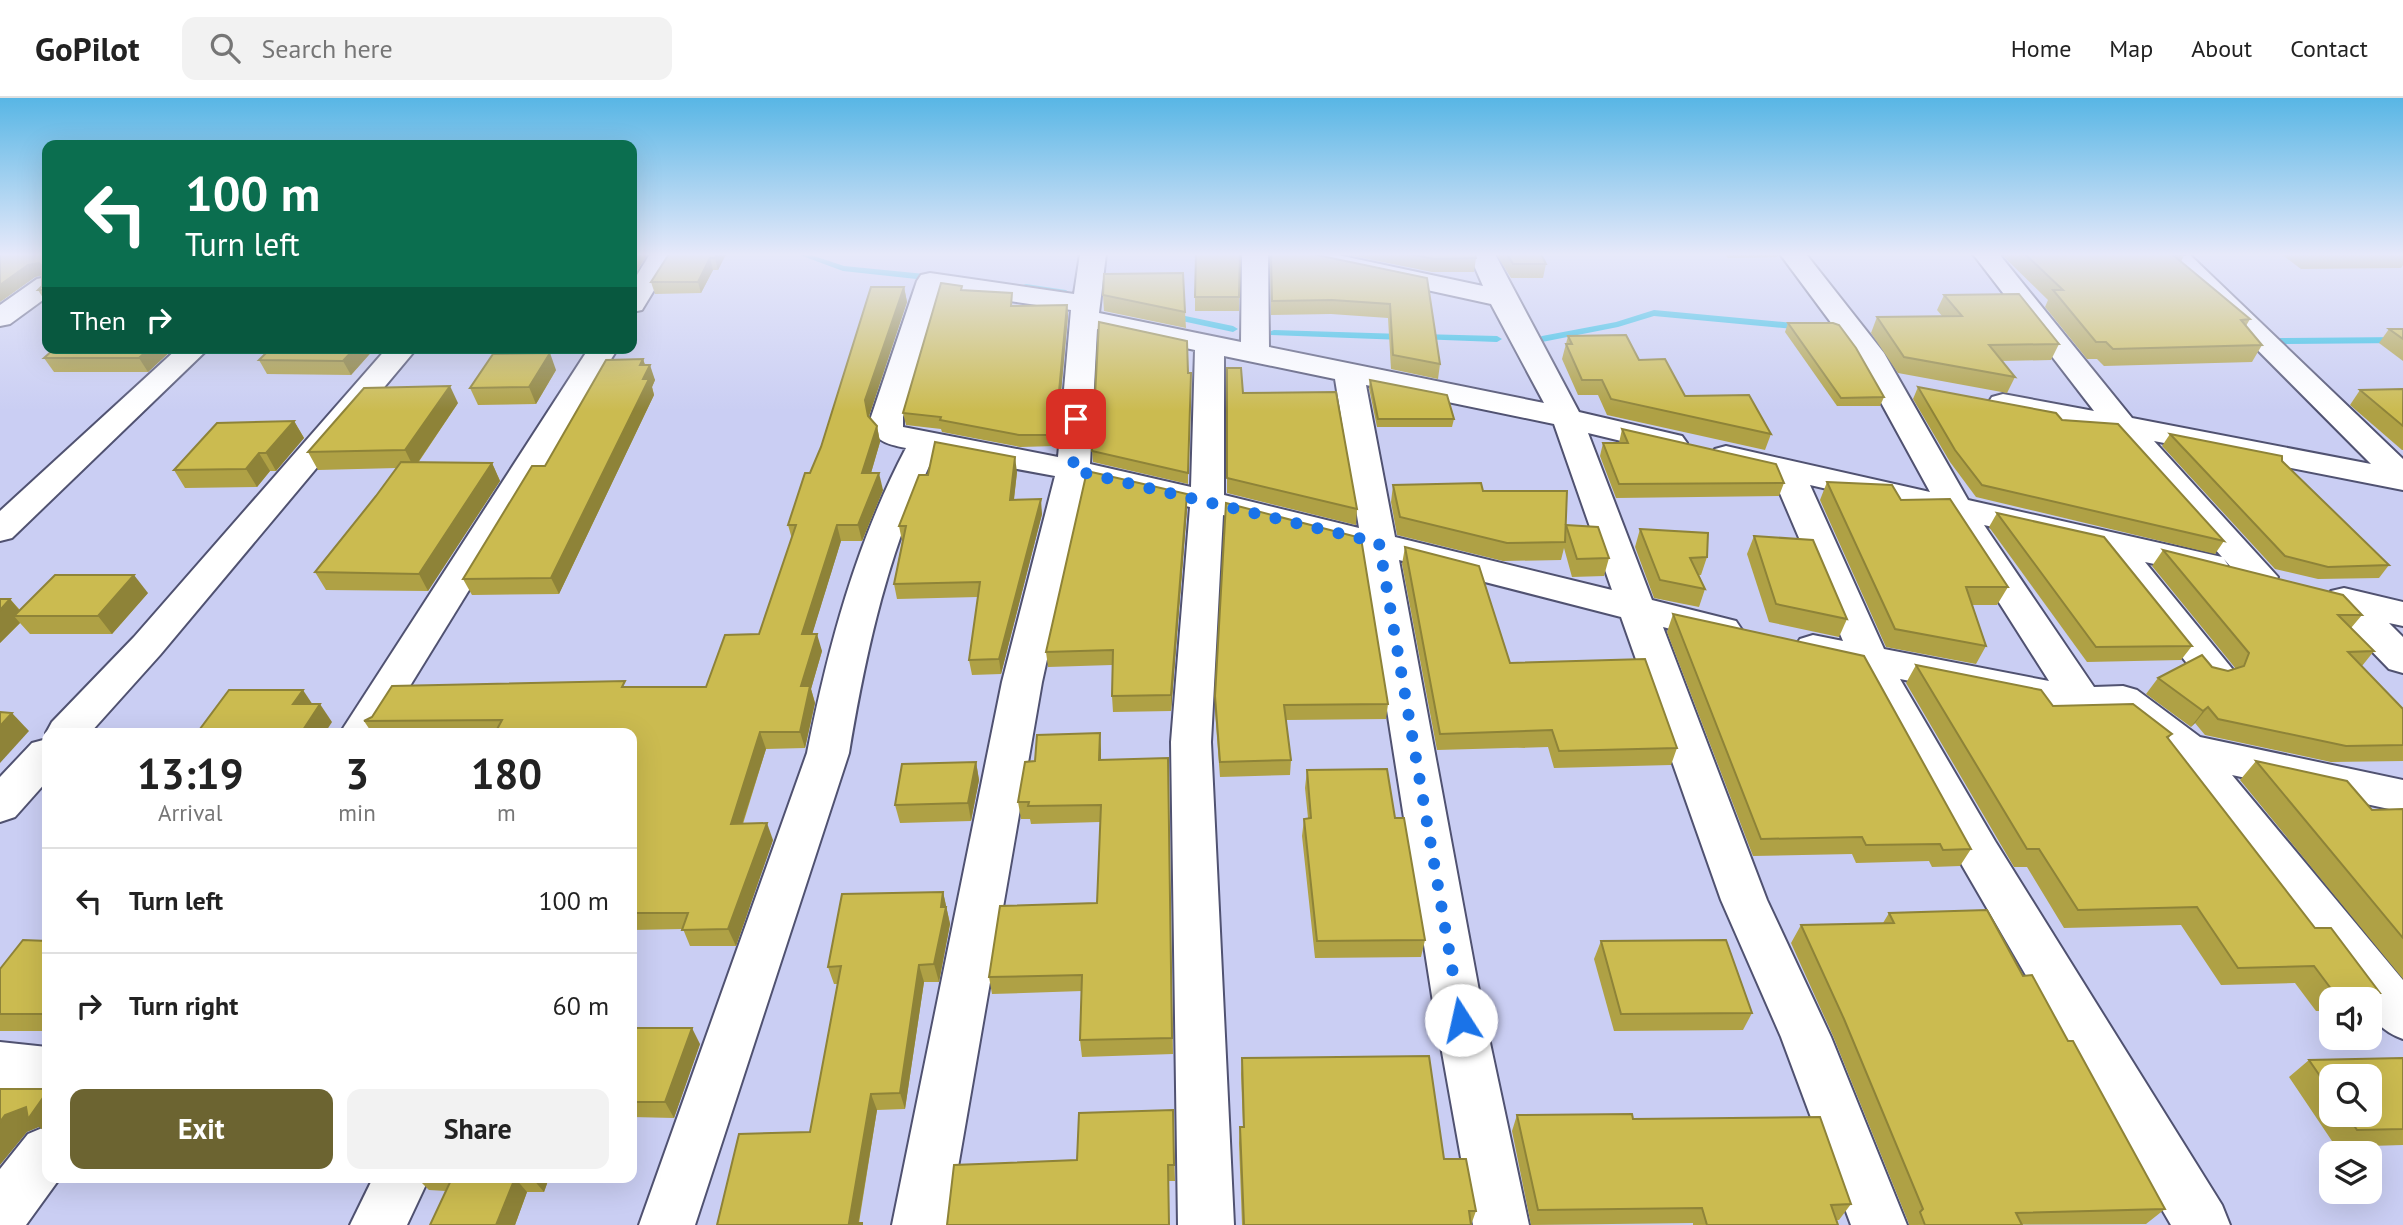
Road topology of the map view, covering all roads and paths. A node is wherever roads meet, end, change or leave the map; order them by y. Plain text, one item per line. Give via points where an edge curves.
1 (16, 307) edge
2 (922, 307) edge
3 (1062, 307) edge
4 (1086, 307) edge
5 (1255, 307) edge
6 (1507, 307) edge
7 (1833, 307) edge
8 (2028, 307) edge
9 (2229, 307) edge
10 (1085, 311) junction
11 (0, 318) edge
12 (1210, 344) junction
13 (189, 354) edge
14 (398, 354) edge
15 (589, 354) edge
16 (1255, 355) junction
17 (1349, 372) junction
18 (1885, 382) junction
19 (1924, 389) edge
20 (1976, 399) edge
21 (1567, 418) junction
22 (2121, 425) junction
23 (925, 443) junction
24 (1073, 470) junction
25 (1787, 470) junction
26 (2403, 478) edge
27 (1208, 501) junction
28 (1956, 508) junction
29 (0, 530) edge
30 (2109, 541) junction
31 (1379, 543) junction
32 (1636, 607) junction
33 (2403, 614) edge
34 (1869, 658) junction
35 (2403, 660) edge
36 (2216, 671) edge
37 (2083, 702) junction
38 (71, 728) edge
39 (363, 728) edge
40 (2188, 750) junction
41 (42, 759) edge
42 (2403, 796) edge
43 (0, 805) edge
44 (2403, 1017) edge
45 (0, 1065) edge
46 (42, 1069) edge
47 (42, 1158) edge
48 (399, 1183) edge
49 (0, 1213) edge
50 (378, 1225) edge
51 (667, 1225) edge
52 (920, 1225) edge
53 (1206, 1225) edge
54 (1501, 1225) edge
55 (1879, 1225) edge
56 (2202, 1225) edge

1 - 11 street
2 - 23 street via 887,417 887,431
3 - 10 street
4 - 10 street
5 - 16 street
6 - 21 street
7 - 18 street
8 - 22 street
9 - 26 street
10 - 12 street
10 - 24 street
12 - 16 street
12 - 27 street
13 - 29 street
14 - 38 street
15 - 39 street
16 - 17 street
17 - 21 street
17 - 31 street
18 - 19 street
18 - 28 street
20 - 22 street
21 - 25 street
21 - 32 street
22 - 26 street
22 - 30 street via 2272,580
23 - 24 street
23 - 51 street via 895,500 842,675 828,753
24 - 27 street
24 - 52 street via 1022,682
25 - 28 street
25 - 34 street
27 - 31 street
27 - 53 street via 1191,742
28 - 30 street
28 - 37 street
30 - 36 street
31 - 32 street
31 - 54 street via 1456,996
32 - 34 street
32 - 55 street via 1744,900 1806,1037
33 - 35 street via 2332,597
34 - 37 street
34 - 56 street via 1986,865
37 - 40 street via 2123,700
40 - 42 street
40 - 44 street
41 - 43 street
45 - 46 street
47 - 49 street
48 - 50 street

